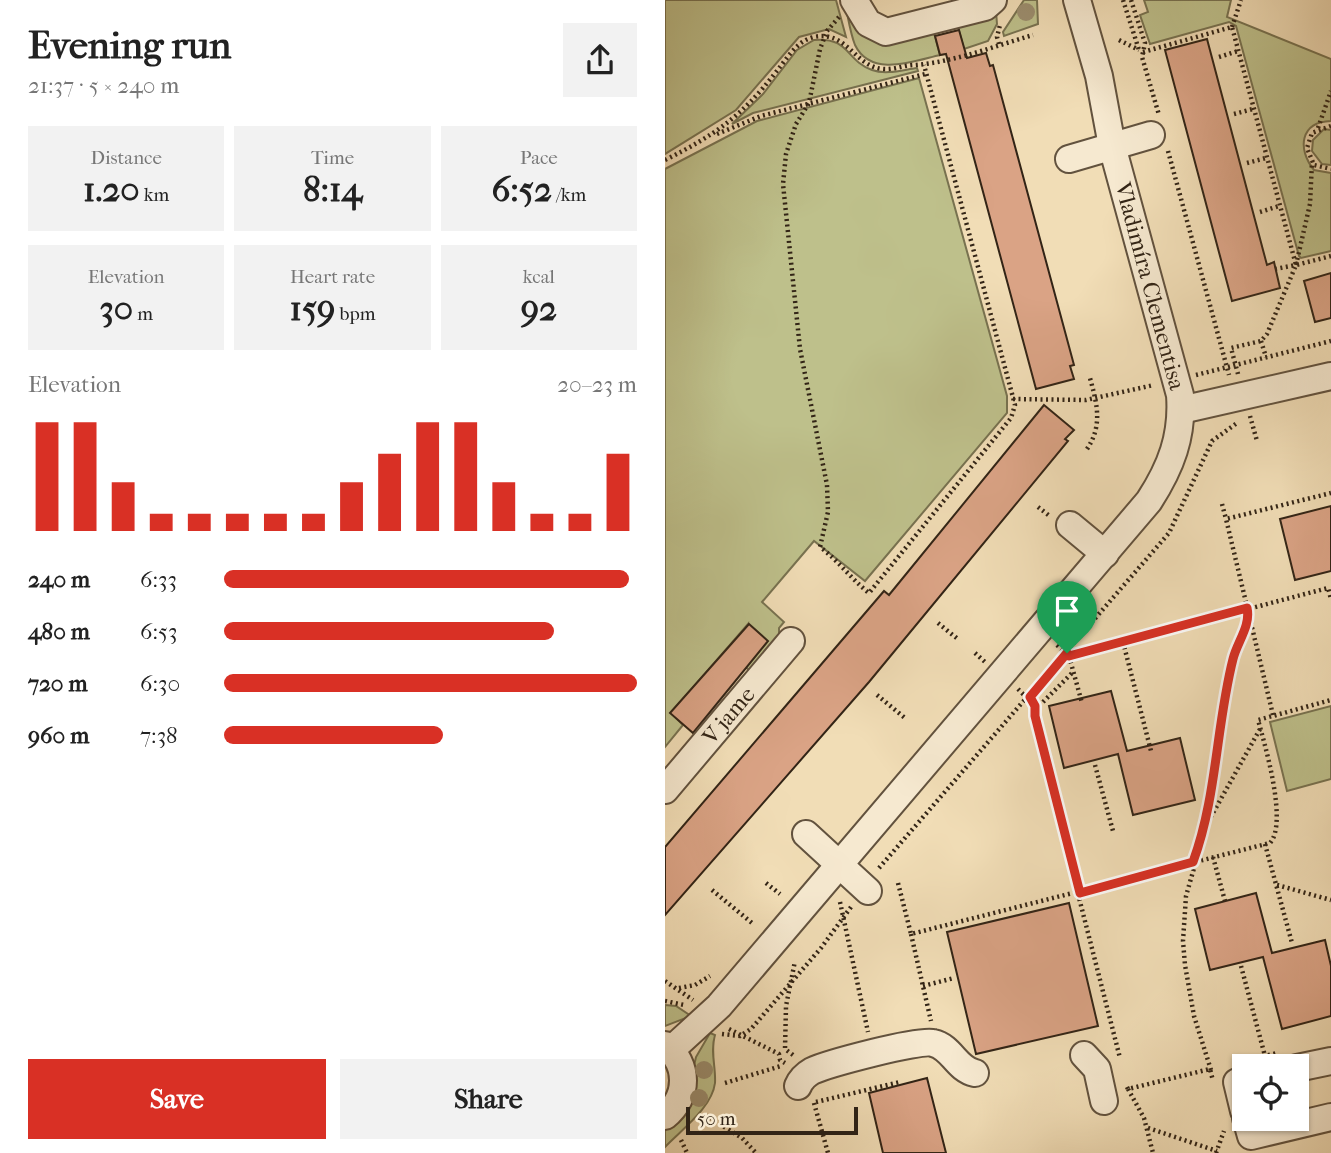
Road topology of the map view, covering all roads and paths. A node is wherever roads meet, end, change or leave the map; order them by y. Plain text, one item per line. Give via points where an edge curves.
1 (993, 0) edge
2 (1077, 0) edge
3 (1123, 0) edge
4 (1132, 0) edge
5 (1241, 0) edge
6 (849, 6) edge
7 (1232, 27) junction
8 (1033, 35) dead end
9 (825, 36) junction
10 (1119, 40) dead end
11 (1238, 51) junction
12 (1143, 52) junction
13 (1219, 57) dead end
14 (923, 65) junction
15 (925, 74) junction
16 (1331, 91) edge
17 (809, 103) junction
18 (1254, 109) junction
19 (1234, 114) dead end
20 (1331, 126) edge
21 (1318, 129) junction
22 (1159, 132) junction
23 (713, 136) junction
24 (1112, 146) junction
25 (1267, 158) junction
26 (1069, 159) dead end
27 (665, 160) edge
28 (1312, 162) junction
29 (1247, 163) dead end
30 (1331, 169) edge
31 (1280, 206) junction
32 (1260, 212) dead end
33 (1331, 256) edge
34 (1296, 265) junction
35 (1275, 269) dead end
36 (1261, 341) junction
37 (1331, 341) edge
38 (1266, 357) junction
39 (1236, 365) junction
40 (1227, 367) junction
41 (1192, 376) dead end
42 (1331, 376) edge
43 (1090, 378) dead end
44 (1165, 383) dead end
45 (1242, 398) junction
46 (1013, 399) junction
47 (1096, 399) junction
48 (1181, 410) junction
49 (1257, 441) dead end
50 (1087, 449) dead end
51 (1331, 494) edge
52 (1222, 504) dead end
53 (1226, 519) junction
54 (1070, 525) dead end
55 (1105, 554) junction
56 (1331, 599) edge
57 (1247, 608) junction
58 (1249, 619) junction
59 (938, 624) dead end
60 (959, 640) dead end
61 (791, 641) dead end
62 (1123, 642) junction
63 (1055, 644) dead end
64 (1068, 654) junction
65 (1073, 672) junction
66 (1017, 688) dead end
67 (877, 695) dead end
68 (1030, 697) junction
69 (1331, 701) edge
70 (1082, 703) dead end
71 (1035, 706) junction
72 (1273, 715) junction
73 (905, 718) dead end
74 (1260, 728) junction
75 (1151, 751) dead end
76 (1095, 765) dead end
77 (665, 790) edge
78 (1205, 830) junction
79 (1113, 831) dead end
80 (806, 834) dead end
81 (1265, 844) junction
82 (1213, 858) junction
83 (1193, 862) junction
84 (841, 863) junction
85 (766, 883) dead end
86 (898, 883) dead end
87 (1276, 885) junction
88 (865, 889) junction
89 (712, 890) dead end
90 (1080, 893) junction
91 (780, 894) dead end
92 (1331, 900) edge
93 (1225, 901) dead end
94 (840, 902) dead end
95 (843, 919) junction
96 (752, 923) dead end
97 (911, 934) junction
98 (1293, 943) dead end
99 (795, 961) dead end
100 (1241, 966) dead end
101 (710, 976) dead end
102 (679, 978) dead end
103 (954, 978) dead end
104 (665, 981) edge
105 (675, 986) junction
106 (789, 986) junction
107 (923, 986) junction
108 (665, 1001) edge
109 (676, 1001) dead end
110 (699, 1006) dead end
111 (728, 1028) dead end
112 (740, 1037) junction
113 (867, 1038) dead end
114 (934, 1043) junction
115 (668, 1048) edge
116 (785, 1049) junction
117 (779, 1054) junction
118 (1264, 1054) edge
119 (1084, 1055) dead end
120 (1309, 1060) edge
121 (1331, 1060) edge
122 (1121, 1063) dead end
123 (1221, 1067) dead end
124 (1210, 1069) junction
125 (975, 1073) dead end
126 (800, 1075) junction
127 (1125, 1076) dead end
128 (900, 1082) dead end
129 (725, 1083) dead end
130 (1216, 1092) dead end
131 (1116, 1095) junction
132 (705, 1115) dead end
133 (665, 1116) edge
134 (1331, 1117) edge
135 (1309, 1120) edge
136 (1147, 1127) junction
137 (1240, 1131) edge
138 (681, 1140) dead end
139 (1217, 1152) edge
140 (687, 1153) edge
141 (757, 1153) edge
142 (828, 1153) edge
143 (1153, 1153) edge

1 - 6 street via 985,7 886,33
2 - 24 street, Vladimíra Clementisa via 1099,76
3 - 10 path via 1139,50
4 - 12 path via 1145,43
5 - 7 path
6 - 9 path
7 - 11 path
7 - 12 path
8 - 14 path
9 - 14 path via 845,43 873,67
9 - 17 path
9 - 23 path via 799,44 761,92
11 - 13 path
11 - 18 path
12 - 22 path
14 - 15 path
15 - 17 path
15 - 46 path
16 - 21 path
17 - 23 path via 753,118
17 - 46 path via 786,154 783,204 800,349 827,485 828,512 820,547 869,593 1011,418
18 - 19 path
18 - 25 path
20 - 21 path
21 - 28 path via 1307,148
22 - 24 street
22 - 40 path
23 - 27 path
24 - 26 street
24 - 48 street, Vladimíra Clementisa
25 - 29 path
25 - 31 path
28 - 30 path
28 - 34 path via 1310,204
31 - 32 path
31 - 34 path
33 - 34 path
34 - 35 path
34 - 36 path
36 - 38 path
36 - 39 path via 1231,348
37 - 38 path
38 - 39 path
39 - 40 path
39 - 45 path
40 - 41 path
40 - 45 path
42 - 45 street
43 - 47 path
44 - 47 path
45 - 48 street
45 - 49 path
45 - 64 path via 1239,422 1212,441 1169,533
46 - 47 path
47 - 50 path via 1097,425
48 - 55 street, Vladimíra Clementisa via 1177,447 1163,481
51 - 53 path
52 - 53 path
53 - 57 path
54 - 55 street
55 - 84 street, Vladimíra Clementisa
56 - 57 path via 1328,588
57 - 58 path
57 - 62 path
58 - 72 path
58 - 78 path via 1233,660
59 - 60 path
61 - 77 street, V jame
62 - 64 path
62 - 75 path
63 - 64 path
64 - 65 path
64 - 68 path
65 - 70 path
65 - 71 path
66 - 68 path
67 - 73 path
68 - 71 path
68 - 88 path
69 - 72 path
71 - 90 path
72 - 74 path via 1258,720
74 - 78 path
74 - 81 path via 1276,793 1275,838
76 - 79 path
78 - 83 path
80 - 84 street
81 - 82 path
81 - 87 path
82 - 83 path
82 - 93 path
83 - 90 path
83 - 124 path via 1183,941 1194,1016
84 - 88 street
84 - 115 street, Vladimíra Clementisa via 711,1016
85 - 91 path
86 - 97 path
87 - 92 path
87 - 98 path
88 - 95 path
89 - 96 path
90 - 97 path
90 - 122 path
94 - 95 path
95 - 106 path
95 - 113 path
97 - 107 path
99 - 106 path
100 - 118 path
101 - 105 path via 695,985
102 - 105 path
103 - 107 path
104 - 105 path
105 - 110 path
106 - 112 path
106 - 116 path
107 - 114 path
108 - 109 path
111 - 112 path
112 - 117 path
114 - 125 street via 964,1071
114 - 126 street via 923,1042
115 - 133 street via 683,1071 683,1087 678,1102
116 - 117 path
116 - 126 path via 793,1055
117 - 126 path via 780,1060
119 - 131 street
120 - 121 street
123 - 124 path
124 - 130 path
124 - 131 path
126 - 128 path
126 - 129 path
126 - 142 path
127 - 131 path
131 - 136 path
132 - 141 path
134 - 135 street
136 - 139 path
136 - 143 path
137 - 139 path
138 - 140 path

